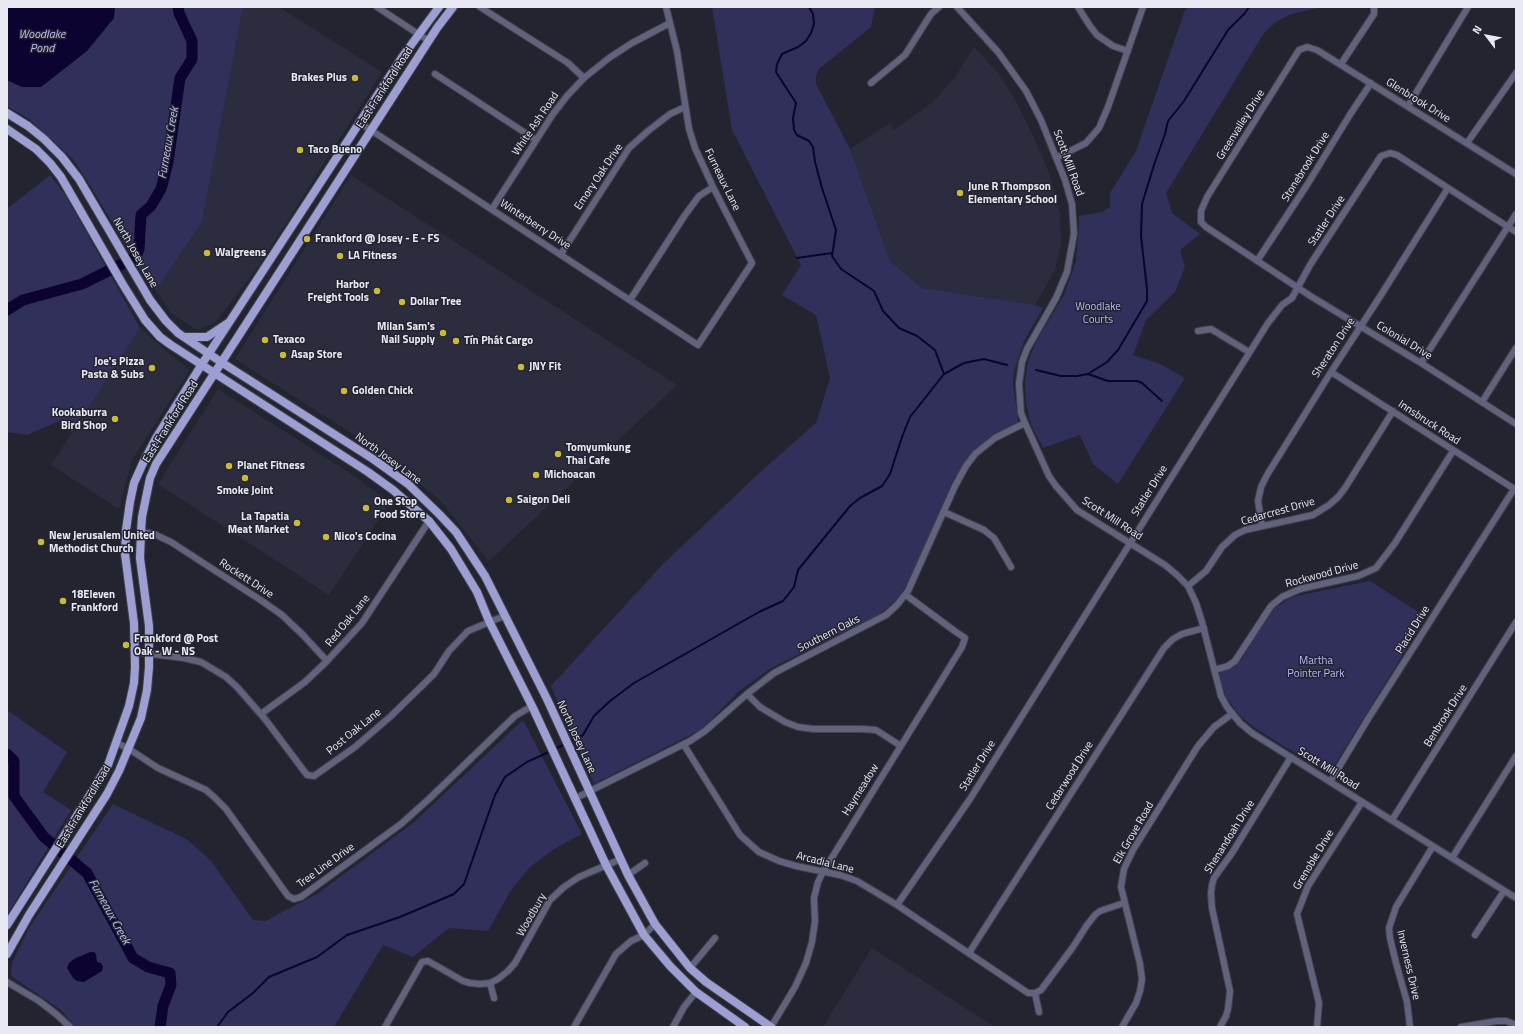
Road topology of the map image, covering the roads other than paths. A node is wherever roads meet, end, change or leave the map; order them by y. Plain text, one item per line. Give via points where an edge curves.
1 (377, 7) edge
2 (439, 7) edge
3 (454, 7) edge
4 (480, 7) edge
5 (666, 7) edge
6 (939, 7) edge
7 (957, 7) edge
8 (1078, 7) edge
9 (1143, 7) edge
10 (1374, 7) edge
11 (1468, 7) edge
12 (670, 23) junction
13 (419, 34) junction
14 (429, 41) junction
15 (1309, 47) joint
16 (1128, 50) junction
17 (1341, 64) junction
18 (1516, 73) edge
19 (435, 74) dead end
20 (584, 78) junction
21 (871, 83) dead end
22 (1371, 83) junction
23 (1408, 106) junction
24 (685, 107) junction
25 (7, 113) edge
26 (360, 123) junction
27 (7, 129) edge
28 (371, 130) junction
29 (44, 139) junction
30 (536, 140) junction
31 (1468, 143) junction
32 (36, 149) junction
33 (1056, 158) junction
34 (1516, 174) edge
35 (713, 187) junction
36 (1448, 188) junction
37 (492, 209) junction
38 (1516, 214) edge
39 (1201, 222) joint
40 (1508, 227) junction
41 (1516, 232) edge
42 (286, 237) junction
43 (298, 245) junction
44 (560, 254) junction
45 (1257, 260) junction
46 (1298, 287) junction
47 (630, 300) junction
48 (232, 320) junction
49 (1360, 326) junction
50 (1198, 331) dead end
51 (184, 337) junction
52 (698, 345) joint
53 (1516, 348) edge
54 (1250, 352) junction
55 (210, 353) junction
56 (221, 362) junction
57 (1421, 363) junction
58 (202, 364) junction
59 (1330, 372) junction
60 (214, 373) junction
61 (1482, 402) junction
62 (1393, 411) junction
63 (1025, 423) junction
64 (1516, 424) edge
65 (1453, 450) junction
66 (373, 459) junction
67 (140, 468) junction
68 (368, 472) junction
69 (152, 474) junction
70 (1515, 490) edge
71 (944, 512) junction
72 (429, 521) junction
73 (1262, 526) junction
74 (141, 532) junction
75 (1129, 543) junction
76 (1011, 567) dead end
77 (1188, 586) junction
78 (906, 595) junction
79 (504, 616) junction
80 (490, 621) junction
81 (1516, 622) edge
82 (1204, 628) junction
83 (135, 652) junction
84 (149, 653) junction
85 (327, 661) junction
86 (1214, 670) junction
87 (747, 694) junction
88 (532, 706) junction
89 (260, 714) junction
90 (1232, 714) junction
91 (117, 744) junction
92 (684, 745) junction
93 (901, 746) junction
94 (129, 749) junction
95 (1516, 756) edge
96 (1291, 757) junction
97 (1330, 782) junction
98 (589, 792) junction
99 (574, 799) junction
100 (1362, 802) junction
101 (1392, 820) junction
102 (1433, 846) junction
103 (1452, 858) junction
104 (621, 859) junction
105 (645, 863) dead end
106 (606, 866) junction
107 (823, 872) junction
108 (628, 875) junction
109 (1504, 891) junction
110 (1515, 895) edge
111 (1124, 903) junction
112 (896, 905) junction
113 (655, 924) junction
114 (7, 925) edge
115 (644, 935) junction
116 (1476, 935) dead end
117 (715, 938) dead end
118 (969, 953) junction
119 (7, 954) edge
120 (690, 968) junction
121 (7, 982) edge
122 (490, 983) junction
123 (696, 992) junction
124 (1035, 993) junction
125 (494, 998) dead end
126 (1039, 1012) dead end
127 (1516, 1025) edge
128 (70, 1027) edge
129 (385, 1027) edge
130 (574, 1027) edge
131 (673, 1027) edge
132 (744, 1027) edge
133 (771, 1027) edge
134 (1122, 1027) edge
135 (1220, 1027) edge
136 (1317, 1027) edge
137 (1410, 1027) edge
138 (1461, 1027) edge

1 - 13 street
2 - 13 main road, East Frankford Road
3 - 14 main road, East Frankford Road
4 - 20 street via 568,63
5 - 12 street, Furneaux Lane
6 - 21 street via 931,14 905,55
7 - 33 street, Scott Mill Road via 998,52 1026,91
8 - 16 street via 1097,35 1113,46
9 - 16 street
10 - 17 street via 1374,14
11 - 23 street
12 - 20 street, White Ash Road via 632,43
12 - 24 street, Furneaux Lane
13 - 14 street
13 - 26 main road, East Frankford Road
14 - 28 main road, East Frankford Road
15 - 17 street, Glenbrook Drive
15 - 39 street, Greenvalley Drive via 1299,50 1207,197 1201,211
16 - 33 street via 1108,107 1094,135 1086,143
17 - 22 street, Glenbrook Drive
18 - 31 street
19 - 30 street
20 - 30 street, White Ash Road via 553,114
22 - 23 street, Glenbrook Drive
22 - 45 street, Stonebrook Drive
23 - 31 street, Glenbrook Drive
24 - 35 street, Furneaux Lane via 695,148
24 - 44 street, Emory Oak Drive via 670,114 629,148
25 - 29 main road, North Josey Lane
26 - 28 street, Winterberry Drive
26 - 42 main road, East Frankford Road
27 - 32 main road, North Josey Lane
28 - 37 street, Winterberry Drive
28 - 43 main road, East Frankford Road
29 - 32 main road
29 - 51 main road, North Josey Lane via 79,179 150,300 166,321
30 - 37 street, White Ash Road
31 - 34 street, Glenbrook Drive
32 - 58 main road, North Josey Lane via 61,177 145,320 160,337
33 - 63 street, Scott Mill Road via 1072,204 1074,232 1062,286 1034,334 1022,362 1020,396 1021,413
35 - 47 street via 699,196 685,215
35 - 52 street, Furneaux Lane via 752,263
36 - 40 street
36 - 46 street, Statler Drive via 1397,155 1390,153 1382,156
36 - 49 street, Sheraton Drive
37 - 44 street, Winterberry Drive
38 - 40 street
39 - 45 street, Colonial Drive via 1206,228
40 - 41 street
40 - 57 street
42 - 43 main road
42 - 48 main road, East Frankford Road
43 - 56 main road, East Frankford Road
44 - 47 street, Winterberry Drive
45 - 46 street, Colonial Drive
46 - 49 street, Colonial Drive
46 - 54 street, Statler Drive via 1292,298 1282,305 1268,322
47 - 52 street, Winterberry Drive
48 - 51 main road via 207,337
48 - 55 main road, East Frankford Road
49 - 57 street, Colonial Drive
49 - 59 street, Sheraton Drive
50 - 54 street via 1211,329
51 - 55 main road, North Josey Lane
53 - 61 street
54 - 75 street, Statler Drive
55 - 56 main road, North Josey Lane
55 - 58 main road, East Frankford Road
56 - 60 main road, East Frankford Road
56 - 66 main road, North Josey Lane
57 - 61 street, Colonial Drive
58 - 60 main road, North Josey Lane
58 - 67 main road, East Frankford Road
59 - 62 street, Innsbruck Road
59 - 73 street, Sheraton Drive via 1261,487 1258,501
60 - 68 main road, North Josey Lane
60 - 69 main road, East Frankford Road
61 - 64 street, Colonial Drive
62 - 65 street, Innsbruck Road
62 - 73 street, Cedarcrest Drive via 1338,497 1312,515
63 - 71 street, Southern Oaks via 995,438 975,454 961,474
63 - 75 street, Scott Mill Road via 1049,476 1065,497 1077,510
65 - 70 street, Innsbruck Road
65 - 86 street, Rockwood Drive via 1395,544 1376,568 1358,576 1300,589 1282,597 1271,606 1235,661
66 - 68 main road
66 - 79 main road, North Josey Lane via 408,484 456,532 481,570
67 - 69 main road
67 - 83 main road, East Frankford Road via 130,502 125,554
68 - 72 main road, North Josey Lane
69 - 74 main road, East Frankford Road
70 - 97 street, Placid Drive
71 - 76 street via 984,530 994,538
71 - 78 street, Southern Oaks
72 - 80 main road, North Josey Lane via 469,578
72 - 85 street, Red Oak Lane via 370,613
73 - 77 street, Cedarcrest Drive via 1245,530 1227,541 1206,571
74 - 84 main road, East Frankford Road via 140,558 149,626
74 - 85 street, Rockett Drive via 154,534 171,542 262,601 282,615
75 - 77 street, Scott Mill Road via 1165,565
75 - 112 street, Statler Drive via 970,799
77 - 82 street, Scott Mill Road
78 - 87 street, Southern Oaks via 886,615 774,673
78 - 93 street, Haymeadow via 965,638 962,647
79 - 80 street, Post Oak Lane
79 - 98 main road, North Josey Lane via 547,699
80 - 88 main road, North Josey Lane
80 - 89 street, Post Oak Lane via 468,631 434,674 391,716 355,747 314,776 306,775
81 - 101 street, Benbrook Drive
82 - 86 street, Scott Mill Road
82 - 118 street, Cedarwood Drive via 1182,634 1164,648
83 - 84 street, Post Oak Lane
83 - 91 main road, East Frankford Road via 130,706
84 - 89 street, Post Oak Lane via 184,658 209,666 237,687
84 - 94 main road, East Frankford Road via 147,690 141,718
85 - 89 street, Red Oak Lane via 305,682
86 - 90 street, Scott Mill Road via 1221,696
87 - 92 street, Southern Oaks via 705,731
87 - 93 street via 766,711 798,727 876,730
88 - 94 street, Tree Line Drive via 515,716 401,824 301,897 294,899 288,896 226,809 214,797 206,790 158,768
88 - 99 main road, North Josey Lane
90 - 96 street, Scott Mill Road via 1252,733
90 - 111 street, Elk Grove Road via 1214,727 1198,746 1133,850 1121,881
91 - 94 street, Tree Line Drive
91 - 114 main road, East Frankford Road via 108,765
92 - 98 street, Southern Oaks
92 - 107 street, Arcadia Lane via 745,840 769,857
93 - 107 street, Haymeadow
94 - 119 main road, East Frankford Road via 107,794 29,915
95 - 103 street
96 - 97 street, Scott Mill Road
96 - 135 street, Shenandoah Drive via 1212,885 1212,908 1230,991 1228,1009
97 - 100 street, Scott Mill Road
98 - 99 street, Southern Oaks
98 - 104 main road, North Josey Lane
99 - 106 main road, North Josey Lane
100 - 101 street, Scott Mill Road
100 - 136 street, Grenoble Drive via 1308,886 1297,914 1319,1003
101 - 102 street, Scott Mill Road
102 - 103 street, Scott Mill Road
102 - 137 street, Inverness Drive via 1396,907 1389,928 1407,1002
103 - 109 street, Scott Mill Road
104 - 106 street, Woodbury
104 - 108 main road, North Josey Lane
105 - 108 street
106 - 115 main road, North Josey Lane
106 - 122 street, Woodbury via 579,877 550,900 515,963
107 - 112 street, Arcadia Lane via 857,881
107 - 133 street, Haymeadow via 814,898 815,921 806,963
108 - 113 main road, North Josey Lane
109 - 110 street, Scott Mill Road
109 - 116 street
111 - 124 street via 1095,915 1046,984
111 - 134 street, Elk Grove Road via 1142,979 1136,1003
112 - 118 street, Arcadia Lane
113 - 115 street
113 - 120 main road, North Josey Lane
115 - 123 main road, North Josey Lane
115 - 130 street via 631,941 616,954
117 - 120 street
118 - 124 street, Arcadia Lane via 1028,993
120 - 133 main road, North Josey Lane
121 - 128 street via 39,1001
122 - 125 street
122 - 129 street via 480,984 463,980 425,961 419,967
123 - 131 street
123 - 132 main road, North Josey Lane
124 - 126 street
127 - 138 street via 1497,1021

